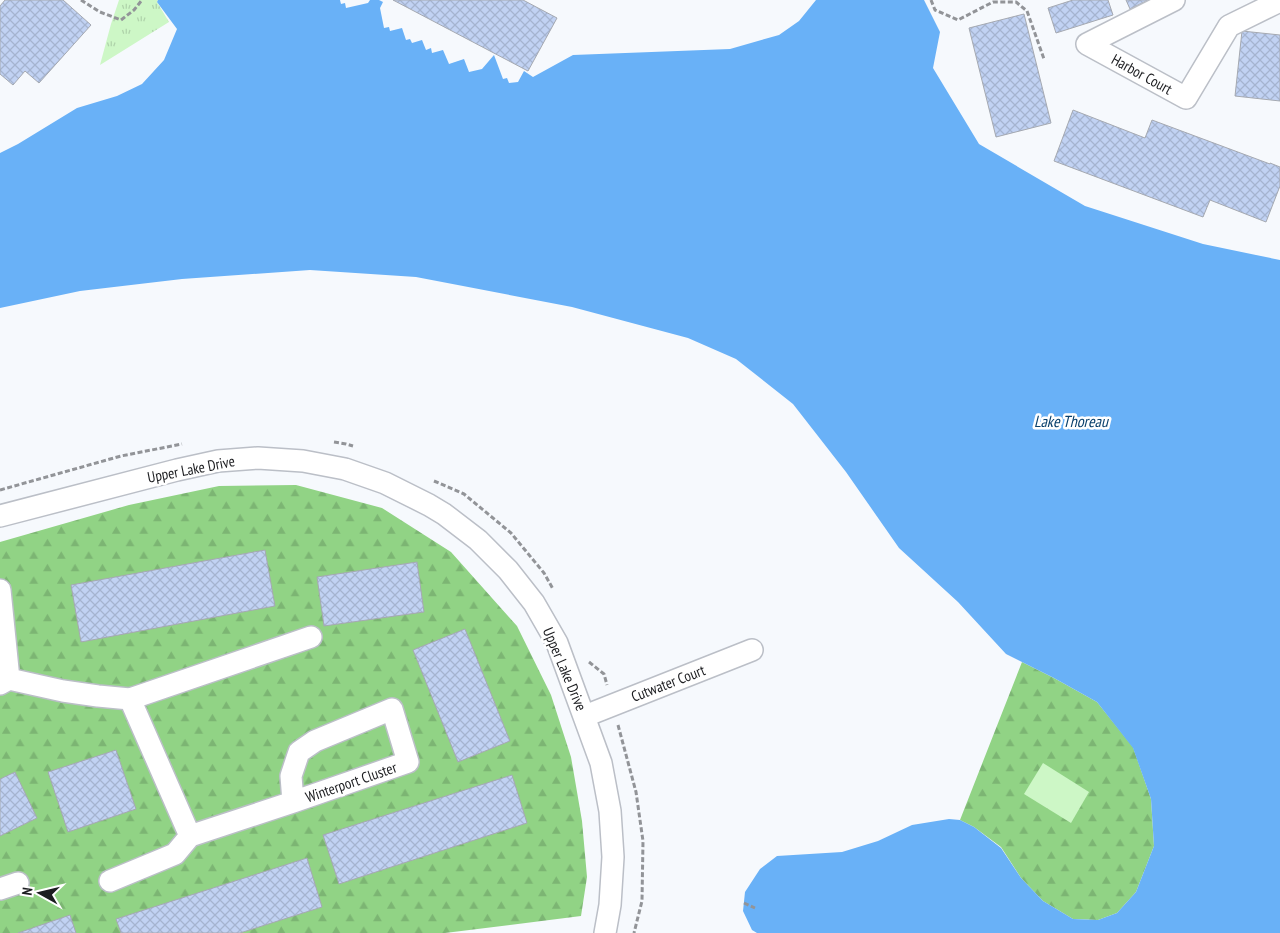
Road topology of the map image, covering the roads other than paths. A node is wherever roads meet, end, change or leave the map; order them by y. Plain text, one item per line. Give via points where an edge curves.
1 (1174, 0) edge
2 (1280, 1) edge
3 (0, 516) edge
4 (0, 590) edge
5 (310, 637) dead end
6 (752, 650) dead end
7 (5, 681) edge
8 (130, 699) junction
9 (585, 716) junction
10 (293, 802) junction
11 (190, 836) junction
12 (110, 881) dead end
13 (605, 933) edge

1 - 2 street, Harbor Court via 1087,44 1186,98 1229,26
3 - 9 street, Upper Lake Drive via 218,461 258,458 304,461 345,469 385,483 430,505 478,540 508,570 534,603 557,643
4 - 7 street
5 - 8 street
6 - 9 street, Cutwater Court
7 - 8 street
8 - 11 street
9 - 13 street, Upper Lake Drive via 601,764 610,811 613,857
10 - 10 street, Winterport Cluster via 290,776 299,752 316,741 392,709 408,762
10 - 11 street, Winterport Cluster
11 - 12 street via 175,854

